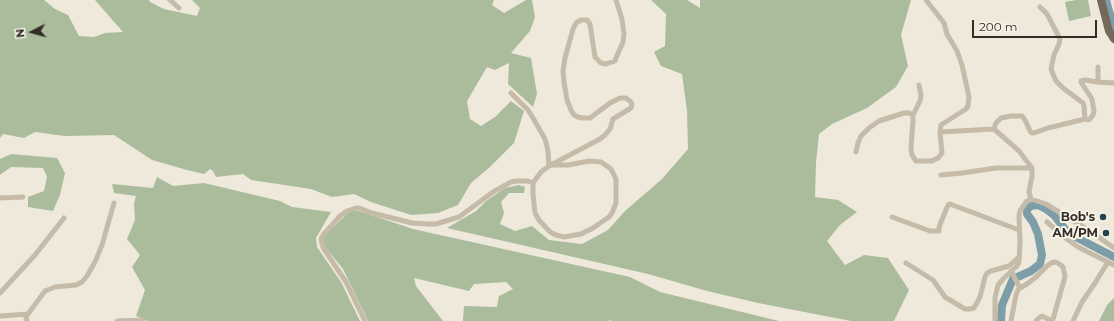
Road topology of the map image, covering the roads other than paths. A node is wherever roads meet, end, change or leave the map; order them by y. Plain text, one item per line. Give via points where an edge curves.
1 (170, 0) edge
2 (616, 0) edge
3 (926, 0) edge
4 (1101, 0) edge
5 (1040, 7) dead end
6 (179, 8) dead end
7 (1113, 38) edge
8 (1114, 46) edge
9 (1098, 67) dead end
10 (1098, 82) junction
11 (1114, 83) edge
12 (919, 85) dead end
13 (510, 93) dead end
14 (914, 114) junction
15 (1085, 119) junction
16 (994, 128) junction
17 (940, 132) junction
18 (856, 152) dead end
19 (550, 166) junction
20 (1032, 168) junction
21 (941, 175) dead end
22 (533, 183) junction
23 (23, 197) dead end
24 (0, 198) edge
25 (1031, 199) junction
26 (114, 203) dead end
27 (892, 217) dead end
28 (64, 218) dead end
29 (1046, 222) dead end
30 (1019, 230) junction
31 (1114, 248) edge
32 (1019, 257) junction
33 (1108, 262) junction
34 (906, 263) dead end
35 (1114, 264) edge
36 (1012, 273) junction
37 (1018, 286) junction
38 (0, 293) edge
39 (28, 314) junction
40 (0, 316) edge
41 (143, 320) edge
42 (27, 321) edge
43 (117, 321) edge
44 (365, 321) edge
45 (995, 321) edge
46 (1011, 321) edge
47 (1036, 321) edge
48 (1073, 321) edge

1 - 6 street
2 - 19 street via 624,34 615,61 606,64 598,60 595,56 590,24 587,20 581,20 573,29 565,58 564,82 567,100 574,115 578,117 590,118 610,102 620,98 626,98 631,102 631,108 613,119 610,129 600,139
3 - 17 street via 944,23 957,51 969,97 966,109 943,124
4 - 7 main road
5 - 15 street via 1048,14 1060,39 1052,64 1053,74 1063,88 1083,103
7 - 8 street
9 - 10 street
10 - 11 street
10 - 15 street via 1081,81 1092,99 1094,111 1090,119
12 - 14 street via 920,101
13 - 19 street via 528,110 545,139
14 - 17 street via 911,149 916,161 932,161 941,156
14 - 18 street via 909,112 879,121 861,136
15 - 16 street via 1032,133 1022,116 1012,116 1001,118
16 - 17 street
16 - 20 street
19 - 22 street via 541,172
19 - 22 street via 589,161 608,165 616,179 616,203 609,217 581,234 564,237 556,235 539,220 532,194
20 - 21 street via 996,168
20 - 25 street
22 - 44 street via 511,182 492,192 459,217 436,224 412,223 359,208 340,216 321,239 322,244 346,282
23 - 24 street
25 - 30 street via 1020,211
25 - 31 street via 1050,206
26 - 39 street via 102,244 87,276 76,285 54,287 45,291
27 - 30 street via 930,231 939,231 948,205 952,204
28 - 38 street
29 - 33 street via 1072,243
30 - 32 street
32 - 34 street via 1009,266 988,273 980,297 974,308 970,309 965,309 945,297 933,280
32 - 36 street via 1019,262
33 - 35 street
33 - 48 street
36 - 37 street
36 - 45 street via 1001,281 997,289
37 - 46 street
37 - 47 street via 1027,284 1050,263 1055,262 1063,267 1065,277 1053,318 1050,320 1042,316
39 - 40 street
39 - 42 street
41 - 43 street

